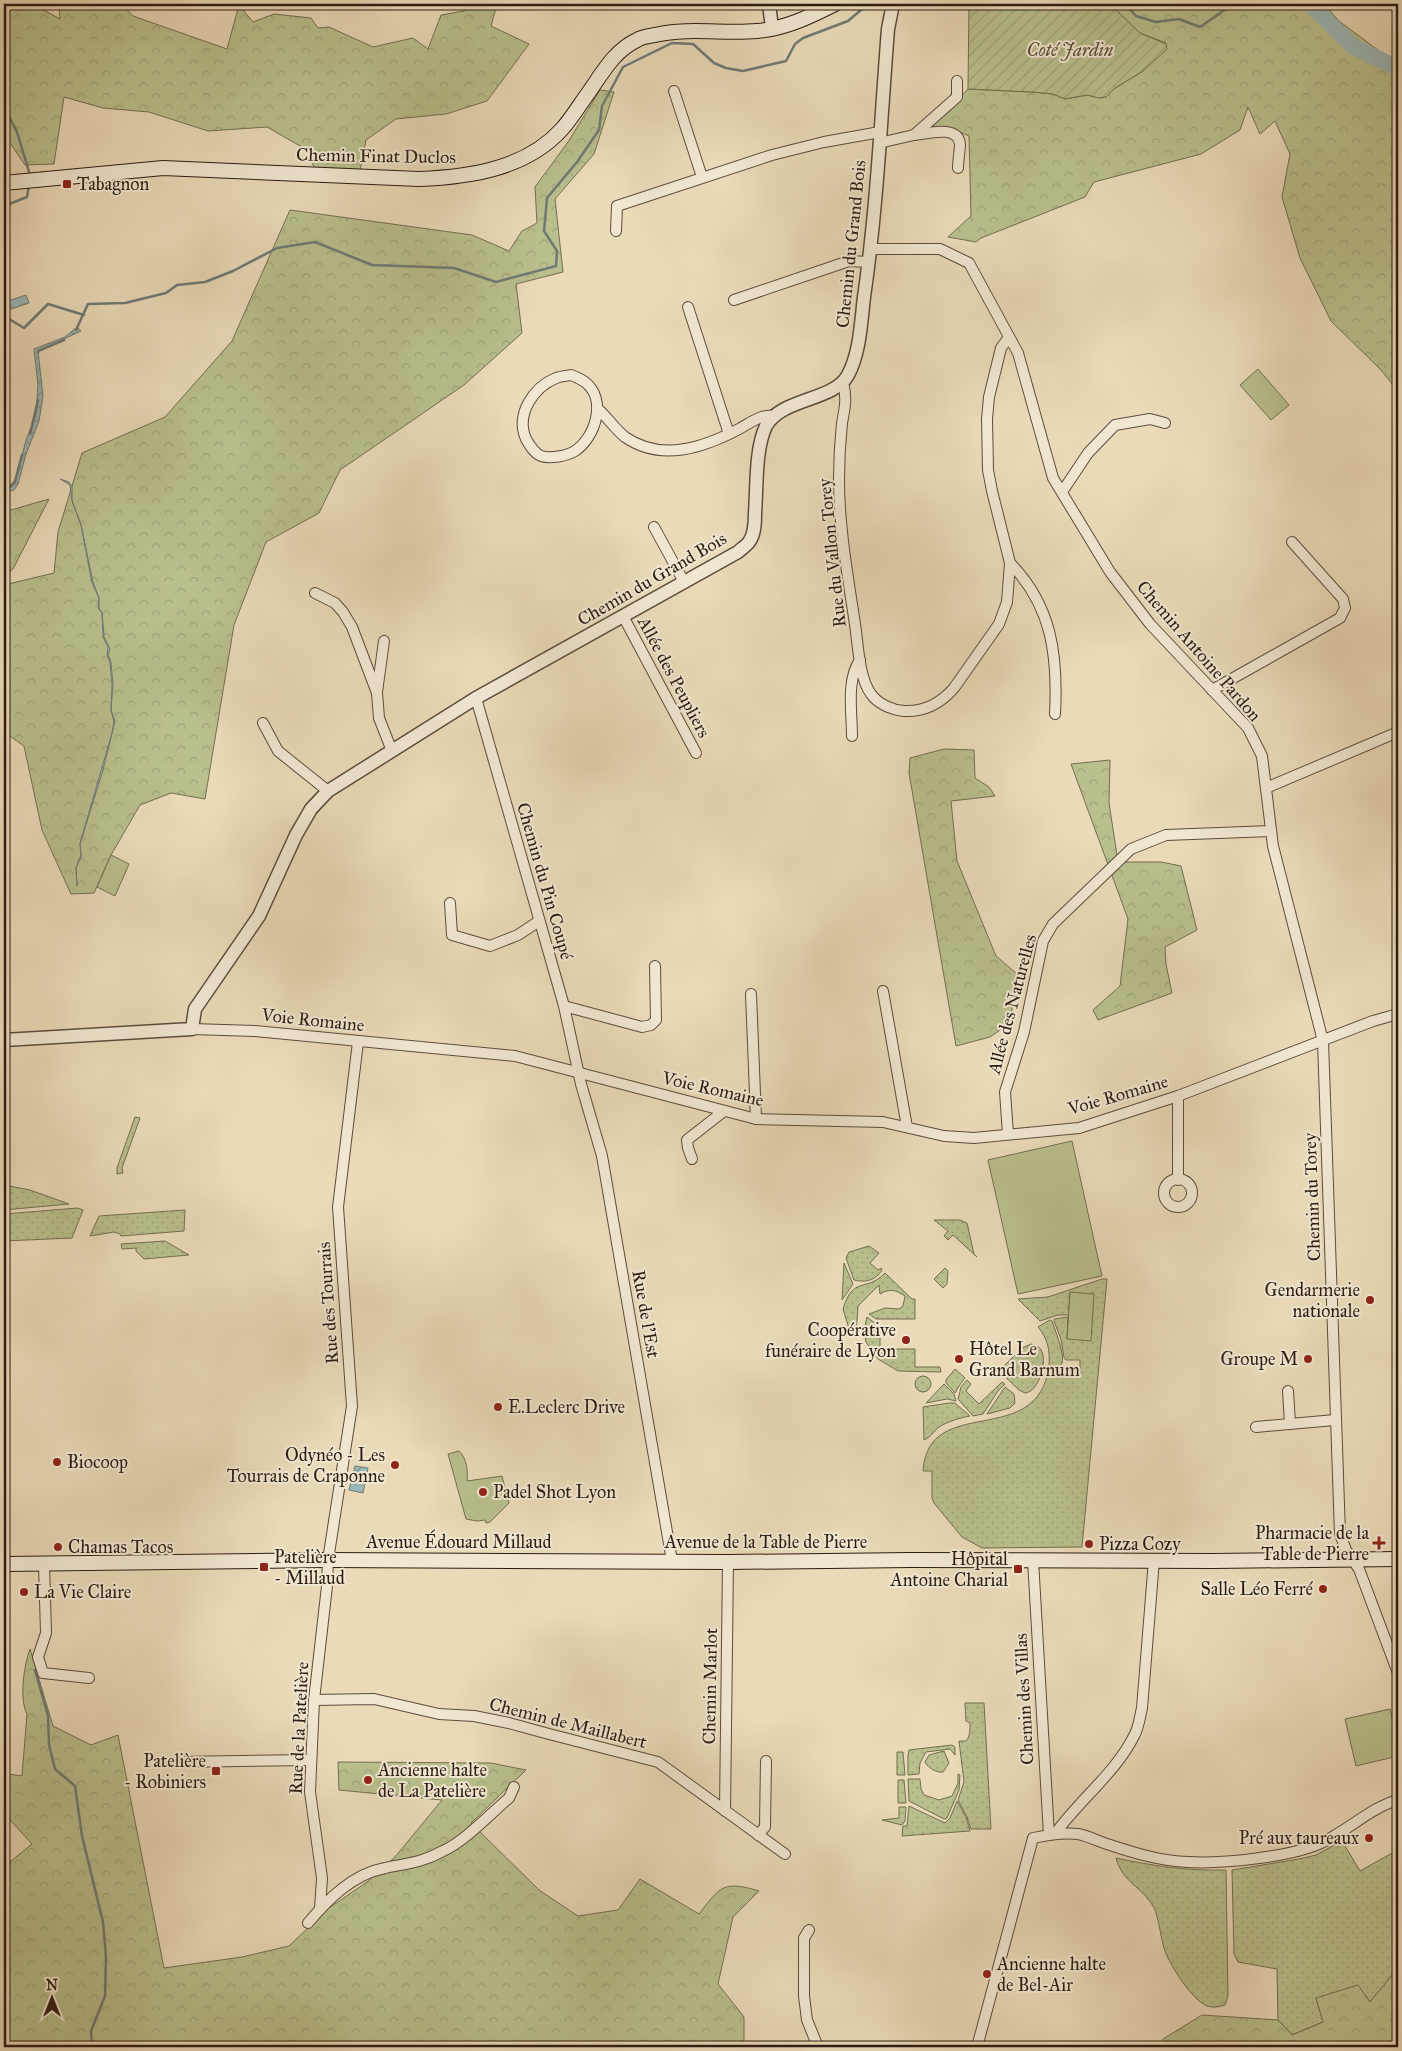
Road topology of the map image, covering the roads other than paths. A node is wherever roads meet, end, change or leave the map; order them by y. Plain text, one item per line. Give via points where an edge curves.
1 (768, 4) edge
2 (835, 4) edge
3 (893, 4) edge
4 (772, 28) junction
5 (957, 81) dead end
6 (674, 91) dead end
7 (914, 135) junction
8 (880, 138) junction
9 (958, 168) dead end
10 (702, 178) junction
11 (4, 183) edge
12 (616, 230) dead end
13 (870, 255) junction
14 (734, 300) dead end
15 (688, 307) dead end
16 (1010, 338) junction
17 (843, 382) junction
18 (598, 410) junction
19 (774, 416) junction
20 (1165, 423) dead end
21 (729, 434) junction
22 (1062, 492) junction
23 (654, 527) dead end
24 (1292, 542) dead end
25 (1010, 562) junction
26 (684, 582) junction
27 (315, 593) dead end
28 (623, 616) junction
29 (384, 641) dead end
30 (860, 660) junction
31 (1212, 690) junction
32 (377, 692) junction
33 (476, 698) junction
34 (1055, 714) dead end
35 (263, 722) dead end
36 (1398, 732) edge
37 (852, 736) dead end
38 (392, 751) junction
39 (696, 754) dead end
40 (1266, 788) junction
41 (328, 791) junction
42 (1271, 831) junction
43 (450, 903) dead end
44 (539, 921) junction
45 (655, 966) dead end
46 (883, 991) dead end
47 (751, 994) dead end
48 (564, 1006) junction
49 (1398, 1014) edge
50 (192, 1029) junction
51 (4, 1040) edge
52 (1323, 1040) junction
53 (358, 1042) junction
54 (579, 1073) junction
55 (1178, 1096) junction
56 (724, 1111) junction
57 (756, 1119) junction
58 (907, 1128) junction
59 (1008, 1134) junction
60 (692, 1159) dead end
61 (1178, 1180) dead end
62 (1288, 1391) dead end
63 (1335, 1420) junction
64 (1290, 1424) junction
65 (1256, 1427) dead end
66 (1352, 1559) junction
67 (1398, 1559) edge
68 (328, 1560) junction
69 (1033, 1560) junction
70 (1154, 1560) junction
71 (672, 1561) junction
72 (585, 1562) joint
73 (728, 1562) junction
74 (4, 1564) edge
75 (44, 1564) junction
76 (1398, 1673) edge
77 (89, 1678) dead end
78 (314, 1700) junction
79 (766, 1761) dead end
80 (178, 1762) dead end
81 (311, 1764) junction
82 (514, 1787) dead end
83 (1398, 1800) edge
84 (724, 1811) junction
85 (1052, 1835) junction
86 (758, 1836) junction
87 (785, 1854) dead end
88 (320, 1909) junction
89 (308, 1923) dead end
90 (809, 1930) dead end
91 (818, 2047) edge
92 (977, 2047) edge

1 - 4 street
2 - 4 main road, Chemin Finat Duclos via 803,20
3 - 8 street, Chemin du Grand Bois via 888,29
4 - 11 main road, Chemin Finat Duclos via 758,31 673,30 638,39 616,53 549,142 528,156 478,173 419,179 163,168
5 - 7 street via 957,97
6 - 10 street
7 - 8 street
7 - 9 street via 947,132 958,137
8 - 10 street via 824,142
8 - 13 street, Chemin du Grand Bois
10 - 12 street via 617,206
13 - 14 street, Chemin Antoine Pardon
13 - 16 street, Chemin Antoine Pardon via 940,249 969,263
13 - 17 street, Chemin du Grand Bois via 857,348 849,374
15 - 21 street
16 - 22 street, Chemin Antoine Pardon via 1018,353 1053,478
16 - 25 street, Rue du Vallon Torey via 1001,348 987,419 988,470
17 - 19 street
17 - 30 street, Rue du Vallon Torey via 847,399 840,448 841,518
18 - 18 street via 596,396 586,382 571,375 557,377 537,390 528,403 523,416 524,435 531,448 541,456 575,451 595,426
18 - 21 street via 624,436 640,446 658,451 679,451
19 - 21 street via 765,415
19 - 26 street, Chemin du Grand Bois via 766,426 760,446 754,528 750,541 738,552
20 - 22 street via 1150,419 1115,425 1088,453
22 - 31 street, Chemin Antoine Pardon via 1110,572 1150,624
23 - 26 street
24 - 31 street via 1343,599 1345,608 1340,618
25 - 30 street, Rue du Vallon Torey via 1004,615 954,688 937,703 914,710 882,704 866,684
25 - 34 street, Rue du Vallon Torey via 1034,591 1049,631 1056,670
26 - 28 street, Chemin du Grand Bois
27 - 32 street via 343,612
28 - 33 street, Chemin du Grand Bois
28 - 39 street, Allée des Peupliers
29 - 32 street
30 - 37 street, Rue du Vallon Torey via 852,680
31 - 40 street, Chemin Antoine Pardon via 1248,728 1262,756
32 - 38 street via 379,718
33 - 38 street, Chemin du Grand Bois
33 - 44 street, Chemin du Pin Coupé
35 - 41 street via 278,751
36 - 40 street
38 - 41 street, Chemin du Grand Bois
40 - 42 street, Chemin Antoine Pardon
41 - 50 street, Chemin du Grand Bois via 311,809 296,834 259,916 195,1009
42 - 52 street, Chemin Antoine Pardon
42 - 59 street, Allée des Naturelles via 1166,835 1131,849 1052,924 1043,941 1029,1011 1005,1092
43 - 44 street via 452,935 490,946 518,935
44 - 48 street, Chemin du Pin Coupé
45 - 48 street via 656,1020 651,1025 642,1027
46 - 58 street
47 - 57 street
48 - 54 street, Chemin du Pin Coupé
49 - 52 street, Voie Romaine
50 - 51 street, Voie Romaine
50 - 53 street, Voie Romaine
52 - 55 street, Voie Romaine
52 - 63 street, Chemin du Torey
53 - 54 street, Voie Romaine via 515,1056
53 - 68 street, Rue des Tourrais via 338,1207 352,1406
54 - 56 street, Voie Romaine
54 - 71 street, Rue de l'Est via 602,1156
55 - 59 street, Voie Romaine via 1079,1128
55 - 61 street
56 - 57 street, Voie Romaine
56 - 60 street via 687,1140
57 - 58 street, Voie Romaine via 883,1122
58 - 59 street, Voie Romaine via 954,1137
62 - 64 street
63 - 64 street
63 - 66 street, Chemin du Torey via 1340,1534
64 - 65 street
66 - 67 main road, Avenue de la Table de Pierre
66 - 70 main road, Avenue de la Table de Pierre
66 - 76 street, Chemin du Torey via 1359,1569
68 - 72 main road, Avenue Édouard Millaud
68 - 75 main road, Avenue Édouard Millaud
68 - 78 street, Rue de la Patelière
69 - 70 main road, Avenue de la Table de Pierre
69 - 73 main road, Avenue de la Table de Pierre
69 - 85 street, Chemin des Villas
70 - 85 street via 1142,1708 1136,1732 1114,1766
71 - 72 main road, Avenue de la Table de Pierre
71 - 73 main road, Avenue de la Table de Pierre
73 - 84 street, Chemin Marlot
74 - 75 main road, Avenue Édouard Millaud
75 - 77 street via 46,1633 38,1657 43,1673
78 - 81 street, Rue de la Patelière
78 - 84 street, Chemin de Maillabert via 374,1699 438,1714 492,1719 658,1762
79 - 86 street via 764,1827
80 - 81 street
81 - 88 street, Rue de la Patelière via 310,1792 322,1878
82 - 88 street via 509,1798 445,1851 414,1864 368,1873 348,1884
83 - 85 street via 1386,1803 1347,1830 1319,1844 1302,1850 1228,1862 1188,1862 1146,1856 1078,1834
84 - 86 street, Chemin de Maillabert
85 - 92 street via 1033,1838
86 - 87 street, Chemin de Maillabert
88 - 89 street
90 - 91 street via 804,1938 804,1996 807,2020

